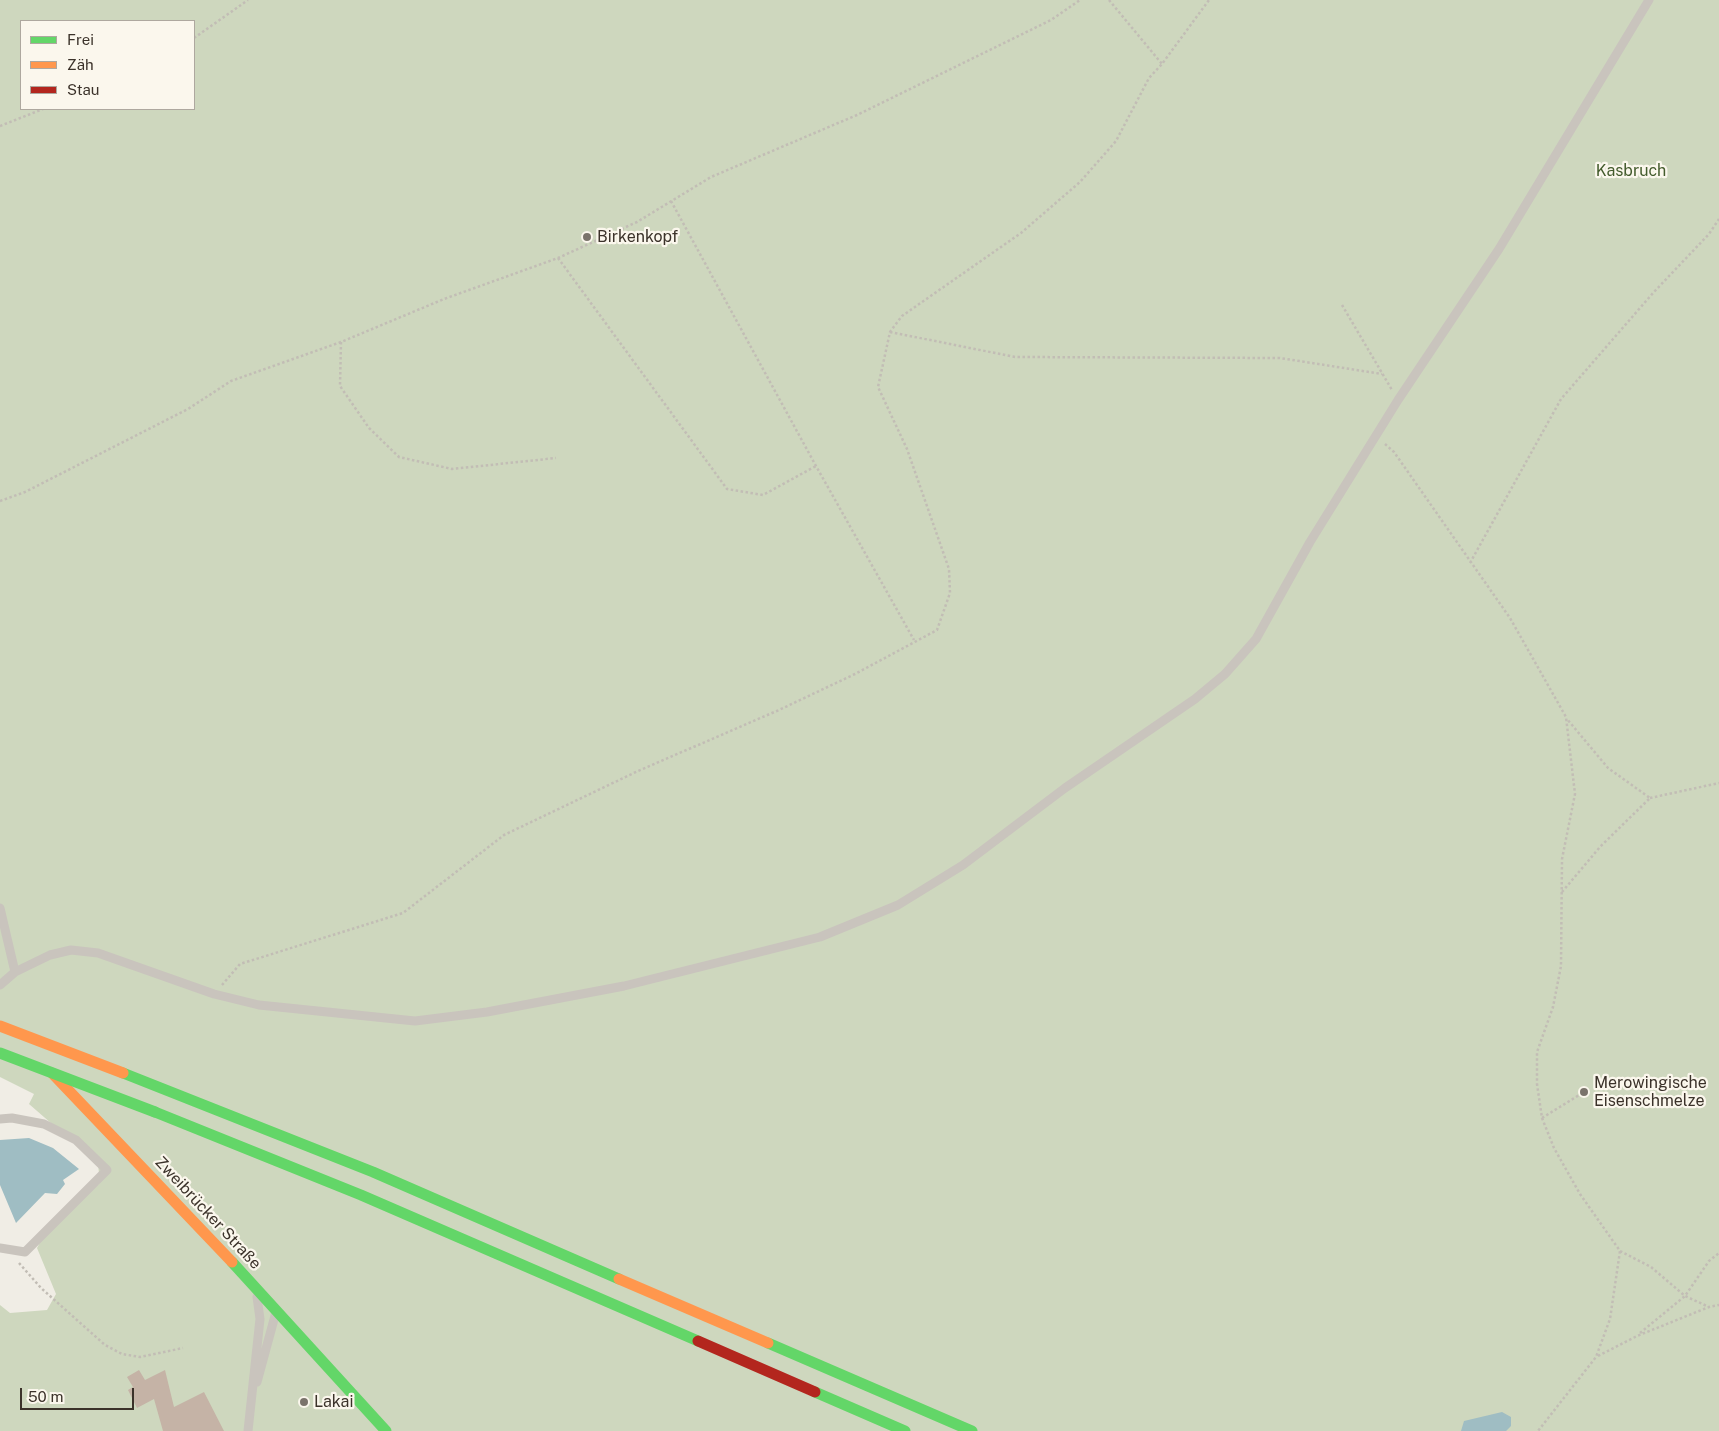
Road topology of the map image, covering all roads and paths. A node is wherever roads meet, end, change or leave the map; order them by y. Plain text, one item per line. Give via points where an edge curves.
1 (248, 0) edge
2 (1080, 0) edge
3 (1110, 0) edge
4 (1209, 0) edge
5 (1649, 0) edge
6 (195, 37) edge
7 (1162, 64) junction
8 (40, 110) edge
9 (0, 126) edge
10 (671, 201) junction
11 (1719, 219) edge
12 (558, 258) junction
13 (1342, 304) dead end
14 (890, 332) junction
15 (341, 342) junction
16 (1382, 374) junction
17 (1398, 400) junction
18 (1376, 436) junction
19 (556, 458) dead end
20 (816, 466) junction
21 (0, 501) edge
22 (1470, 563) junction
23 (914, 640) junction
24 (1566, 717) junction
25 (1719, 784) edge
26 (1650, 798) junction
27 (1561, 893) junction
28 (0, 908) edge
29 (15, 972) junction
30 (0, 985) edge
31 (214, 994) junction
32 (0, 1024) edge
33 (0, 1053) edge
34 (1584, 1092) dead end
35 (1542, 1118) junction
36 (0, 1119) edge
37 (0, 1248) edge
38 (1620, 1251) junction
39 (1719, 1254) edge
40 (18, 1261) dead end
41 (252, 1283) junction
42 (1684, 1296) junction
43 (1719, 1305) edge
44 (1709, 1307) junction
45 (277, 1309) junction
46 (1637, 1336) junction
47 (183, 1348) dead end
48 (1596, 1357) junction
49 (249, 1408) junction
50 (248, 1431) edge
51 (386, 1431) edge
52 (906, 1431) edge
53 (972, 1431) edge
54 (1538, 1431) edge

1 - 6 path
2 - 10 path via 1051,20 857,115 711,177
3 - 7 path
4 - 7 path
5 - 17 lane via 1499,249
7 - 14 path via 1149,78 1116,141 1080,182 1021,233 902,316
8 - 9 path
10 - 12 path via 637,222
10 - 20 path
11 - 22 path via 1562,400
12 - 15 path via 444,299
12 - 20 path via 727,489 763,496
13 - 16 path
14 - 16 path via 1015,357 1280,358
14 - 23 path via 878,387 907,449 949,569 950,593 937,630
15 - 19 path via 340,386 369,428 399,457 452,469
15 - 21 path via 232,381 188,409 25,492
16 - 17 path
17 - 18 lane
18 - 22 path via 1394,452
18 - 31 lane via 1310,542 1256,639 1225,674 1195,700 1065,788 963,864 898,905 820,937 624,986 487,1012 415,1020 259,1005
20 - 23 path
22 - 24 path via 1510,618
23 - 31 path via 855,674 504,835 403,913 240,964
24 - 26 path via 1608,768
24 - 27 path via 1575,794 1562,859
25 - 26 path
26 - 27 path via 1600,847
27 - 35 path via 1561,966 1553,1006 1537,1052
28 - 29 lane
29 - 30 lane
29 - 31 lane via 50,954 71,950 98,953
32 - 41 main road, Zweibrücker Straße via 43,1063
32 - 53 main road, bridge via 374,1172
33 - 52 main road, bridge via 361,1195
34 - 35 path
35 - 38 path via 1554,1148 1580,1194
36 - 37 lane via 44,1124 76,1140 107,1170 26,1252
38 - 42 path via 1651,1268
38 - 48 path via 1610,1320
39 - 42 path via 1709,1262
40 - 47 path via 41,1288 105,1345 122,1354 140,1357
41 - 45 main road, Zweibrücker Straße
41 - 49 lane via 259,1302 260,1319
42 - 44 path
42 - 46 path
43 - 44 path
44 - 46 path
45 - 49 lane
45 - 51 main road, Zweibrücker Straße
46 - 48 path
48 - 54 path
49 - 50 lane

